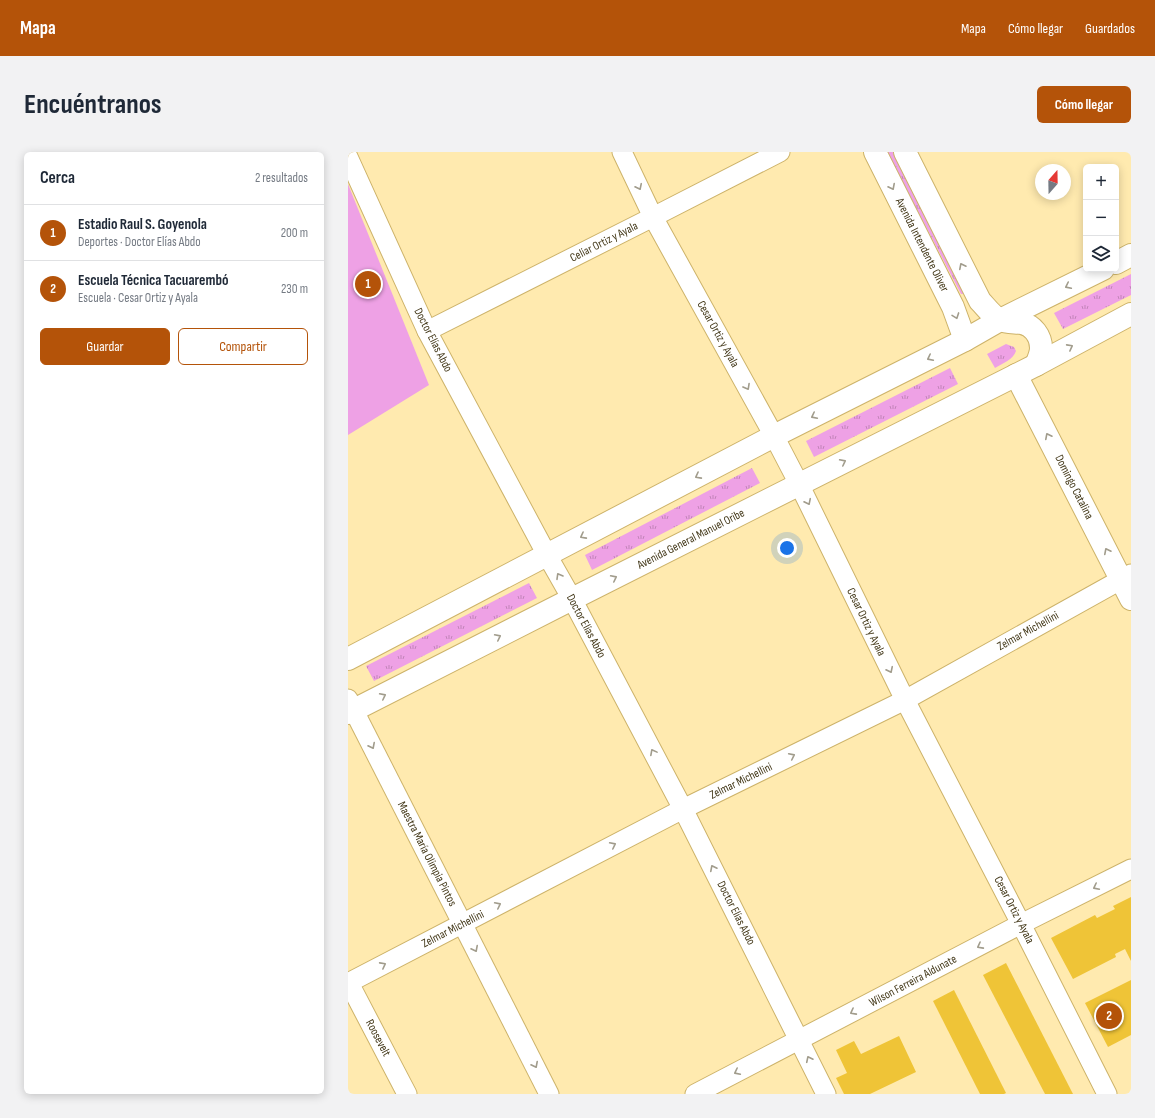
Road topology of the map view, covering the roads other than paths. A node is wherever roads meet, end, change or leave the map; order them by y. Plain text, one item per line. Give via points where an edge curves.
1 (622, 152) edge
2 (780, 152) edge
3 (875, 152) edge
4 (905, 152) edge
5 (348, 157) edge
6 (653, 217) junction
7 (1131, 255) edge
8 (1119, 261) edge
9 (1097, 272) edge
10 (1131, 314) edge
11 (1000, 320) junction
12 (427, 331) junction
13 (965, 340) junction
14 (1036, 366) junction
15 (1016, 375) junction
16 (774, 436) junction
17 (799, 484) junction
18 (547, 555) junction
19 (1126, 576) edge
20 (572, 599) junction
21 (1131, 599) edge
22 (348, 659) edge
23 (905, 700) junction
24 (350, 708) edge
25 (684, 809) junction
26 (1131, 869) edge
27 (462, 924) junction
28 (1021, 924) junction
29 (348, 983) edge
30 (800, 1040) junction
31 (407, 1094) edge
32 (549, 1094) edge
33 (695, 1094) edge
34 (826, 1094) edge
35 (1107, 1094) edge

1 -> 6 street, Cesar Ortiz y Ayala
2 - 6 street, Celiar Ortiz y Ayala
3 -> 13 main road, Avenida Intendente Oliver via 953,307
11 -> 4 main road via 980,301
5 - 12 street, Doctor Elías Abdo
6 - 12 street, Celiar Ortiz y Ayala
6 -> 16 street, Cesar Ortiz y Ayala
7 - 8 main road
9 -> 11 main road
14 -> 10 main road, Avenida General Manuel Oribe
11 - 13 main road
11 - 14 main road via 1023,324 1037,332 1041,348
12 - 18 street, Doctor Elías Abdo
13 -> 16 main road
14 - 15 main road, Avenida General Manuel Oribe
17 -> 15 main road, Avenida General Manuel Oribe
19 -> 15 main road, Domingo Catalina
16 - 17 street, Cesar Ortiz y Ayala
16 -> 18 main road
20 -> 17 main road, Avenida General Manuel Oribe
17 -> 23 street, Cesar Ortiz y Ayala
20 -> 18 street, Doctor Elías Abdo
18 - 22 main road
19 - 21 main road, Domingo Catalina
19 - 23 street, Zelmar Michellini
24 -> 20 main road, Avenida General Manuel Oribe
25 -> 20 street, Doctor Elías Abdo
25 -> 23 street, Zelmar Michellini
23 - 28 street, Cesar Ortiz y Ayala
24 -> 27 street, Maestra María Olimpia Pintos
27 -> 25 street, Zelmar Michellini
30 -> 25 street, Doctor Elías Abdo
26 -> 28 street, Wilson Ferreira Aldunate
29 -> 27 street, Zelmar Michellini
27 -> 32 street, Maestra María Olimpia Pintos
28 -> 30 street, Wilson Ferreira Aldunate
28 - 35 street, Cesar Ortiz y Ayala
29 - 31 street, Roosevelt
30 -> 33 street, Wilson Ferreira Aldunate
34 -> 30 street, Doctor Elías Abdo

